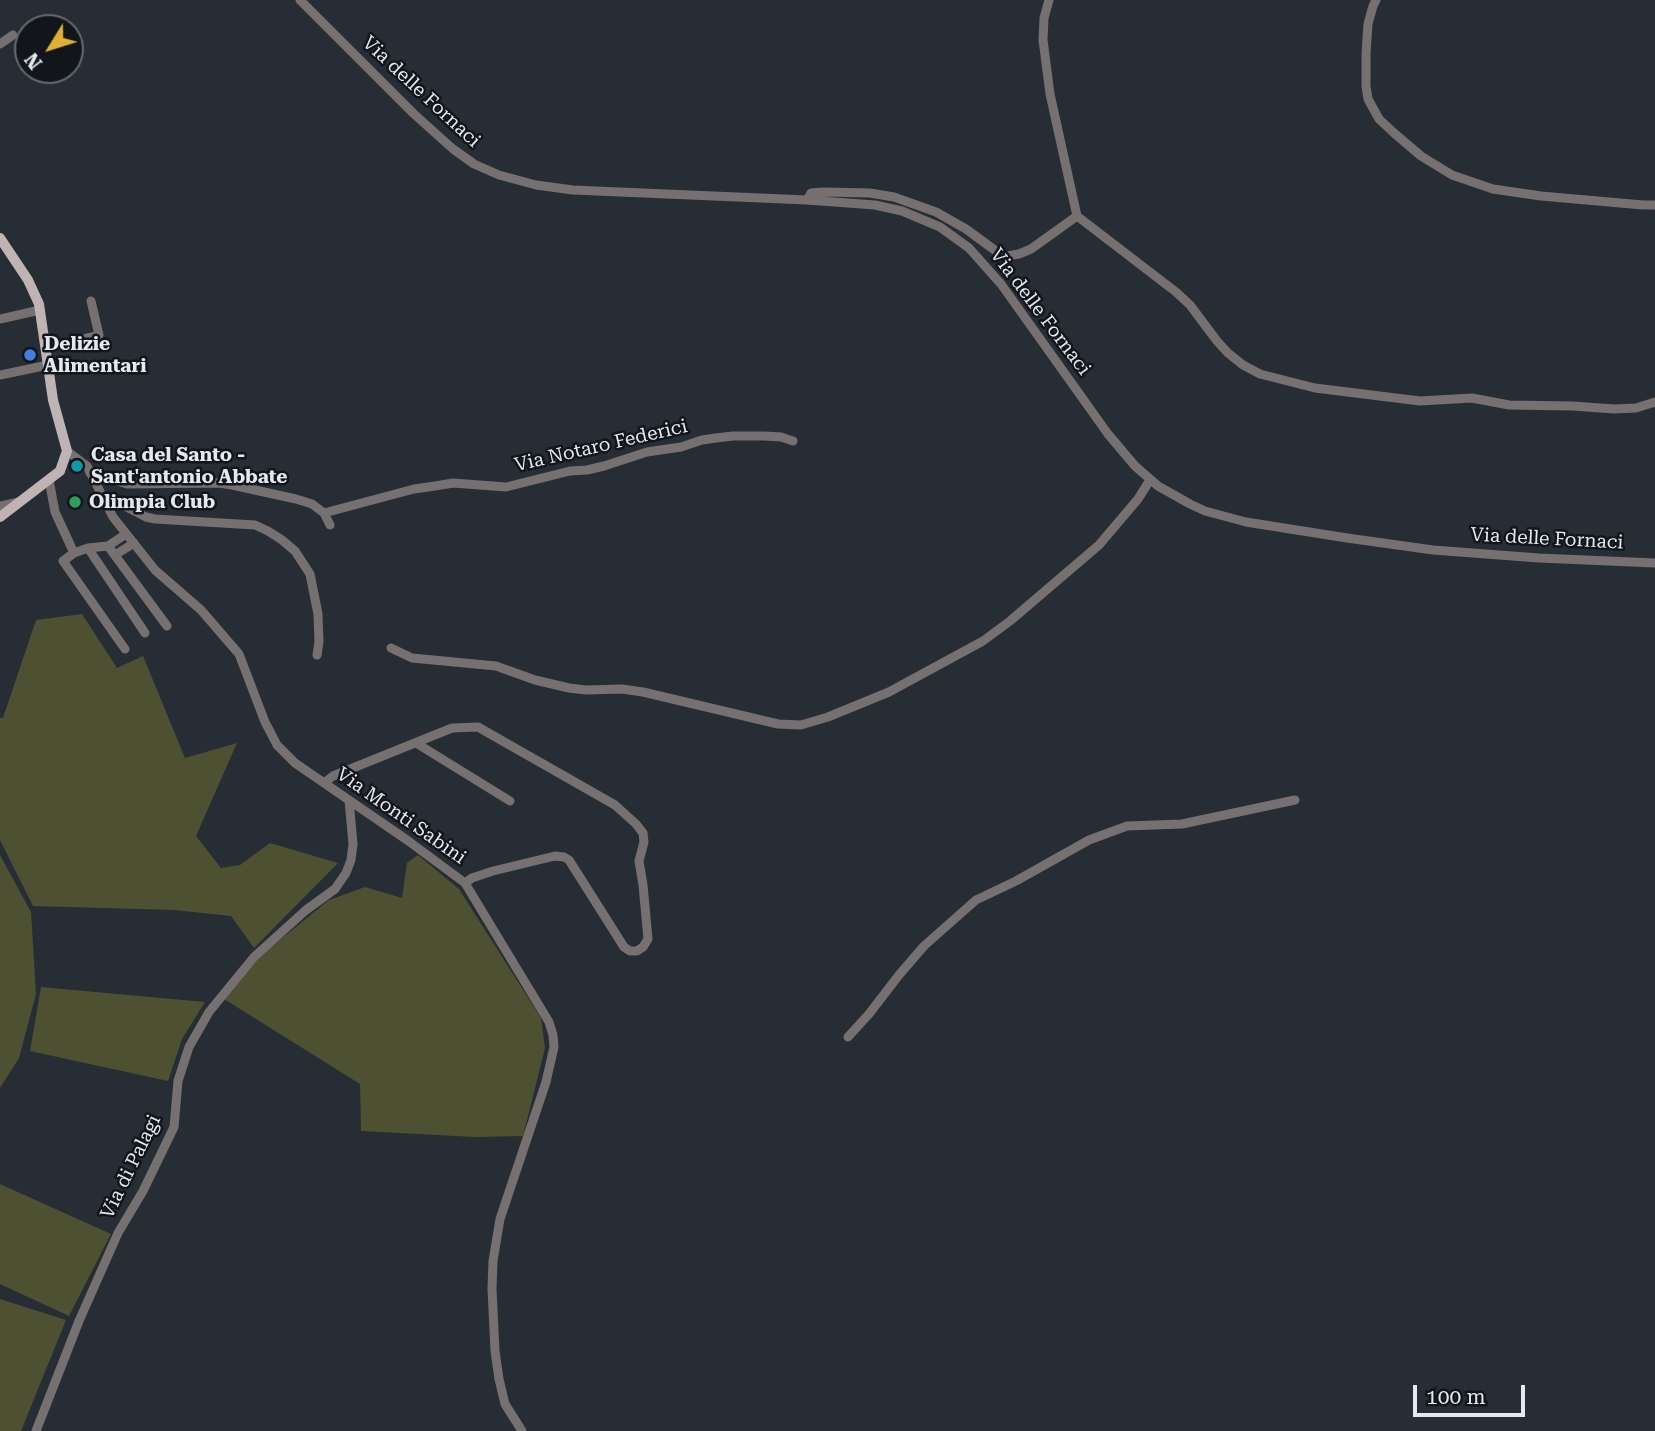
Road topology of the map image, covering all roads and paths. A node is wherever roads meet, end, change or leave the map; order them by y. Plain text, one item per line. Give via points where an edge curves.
1 (300, 0) edge
2 (1049, 0) edge
3 (1377, 0) edge
4 (13, 35) dead end
5 (0, 44) edge
6 (807, 201) junction
7 (1655, 205) edge
8 (1077, 216) junction
9 (0, 238) edge
10 (91, 301) dead end
11 (40, 310) junction
12 (0, 319) edge
13 (46, 348) junction
14 (48, 365) junction
15 (0, 375) edge
16 (1655, 402) edge
17 (793, 441) dead end
18 (67, 451) junction
19 (90, 473) junction
20 (49, 480) junction
21 (1150, 480) junction
22 (22, 501) junction
23 (106, 503) junction
24 (0, 506) edge
25 (324, 513) junction
26 (0, 517) edge
27 (330, 525) dead end
28 (126, 534) junction
29 (134, 543) junction
30 (108, 546) junction
31 (88, 548) junction
32 (74, 553) junction
33 (115, 555) junction
34 (1655, 562) edge
35 (167, 626) dead end
36 (145, 633) dead end
37 (391, 648) dead end
38 (125, 649) dead end
39 (317, 655) dead end
40 (416, 743) junction
41 (324, 783) junction
42 (349, 800) junction
43 (1295, 800) dead end
44 (510, 801) dead end
45 (465, 883) junction
46 (848, 1037) dead end
47 (36, 1431) edge
48 (522, 1431) edge

1 - 6 street, Via delle Fornaci via 414,114 453,149 492,173 573,190
2 - 8 street via 1043,40
3 - 7 street via 1368,24 1368,99 1386,126 1421,156 1452,175 1493,189
4 - 5 street
6 - 8 street via 811,193 824,192 894,197 936,212 1010,256 1031,249
6 - 21 street, Via delle Fornaci via 890,208 929,221 960,240 1009,293 1108,434
8 - 16 street via 1176,292 1228,353 1260,374 1315,388 1420,401 1472,398 1509,405 1609,409
9 - 11 main road via 28,279
10 - 13 street via 99,335
11 - 12 street
11 - 13 main road
13 - 14 main road
14 - 15 street
14 - 18 main road
17 - 25 street, Via Notaro Federici via 764,436 702,440 506,487 453,483 424,487
18 - 19 street, Via Monti Sabini
18 - 20 main road via 60,471
19 - 23 street, Via Monti Sabini
19 - 25 street via 127,484 232,485 296,499
20 - 22 main road
20 - 32 street via 55,512
21 - 34 street, Via delle Fornaci via 1205,512 1246,522 1433,550
21 - 37 street via 1094,550 983,640 889,692 801,725 778,724 643,692 569,688 496,666 412,658
22 - 24 street
22 - 26 main road
23 - 28 street, Via Monti Sabini
23 - 39 street via 117,502 155,519 255,525 282,540 310,573 318,614
25 - 27 street
28 - 29 street, Via Monti Sabini
28 - 30 street
29 - 33 street
29 - 41 street, Via Monti Sabini via 239,654 277,745
30 - 31 street
30 - 33 street
31 - 32 street
31 - 36 street
32 - 38 street via 63,561
33 - 35 street
40 - 41 street
40 - 44 street
40 - 45 street via 452,727 478,727 625,812 643,833 639,861 648,939 637,951 624,947 564,856 493,871
41 - 42 street, Via Monti Sabini
42 - 45 street, Via Monti Sabini
42 - 47 street, Via di Palagi via 351,860 335,889 254,957 209,1012 189,1046 178,1081 174,1127 118,1233
43 - 46 street via 1182,824 1127,826 1089,840 976,900 924,946
45 - 48 street, Via Monti Sabini via 547,1017 554,1041 546,1082 500,1219 493,1261 499,1379 505,1404

